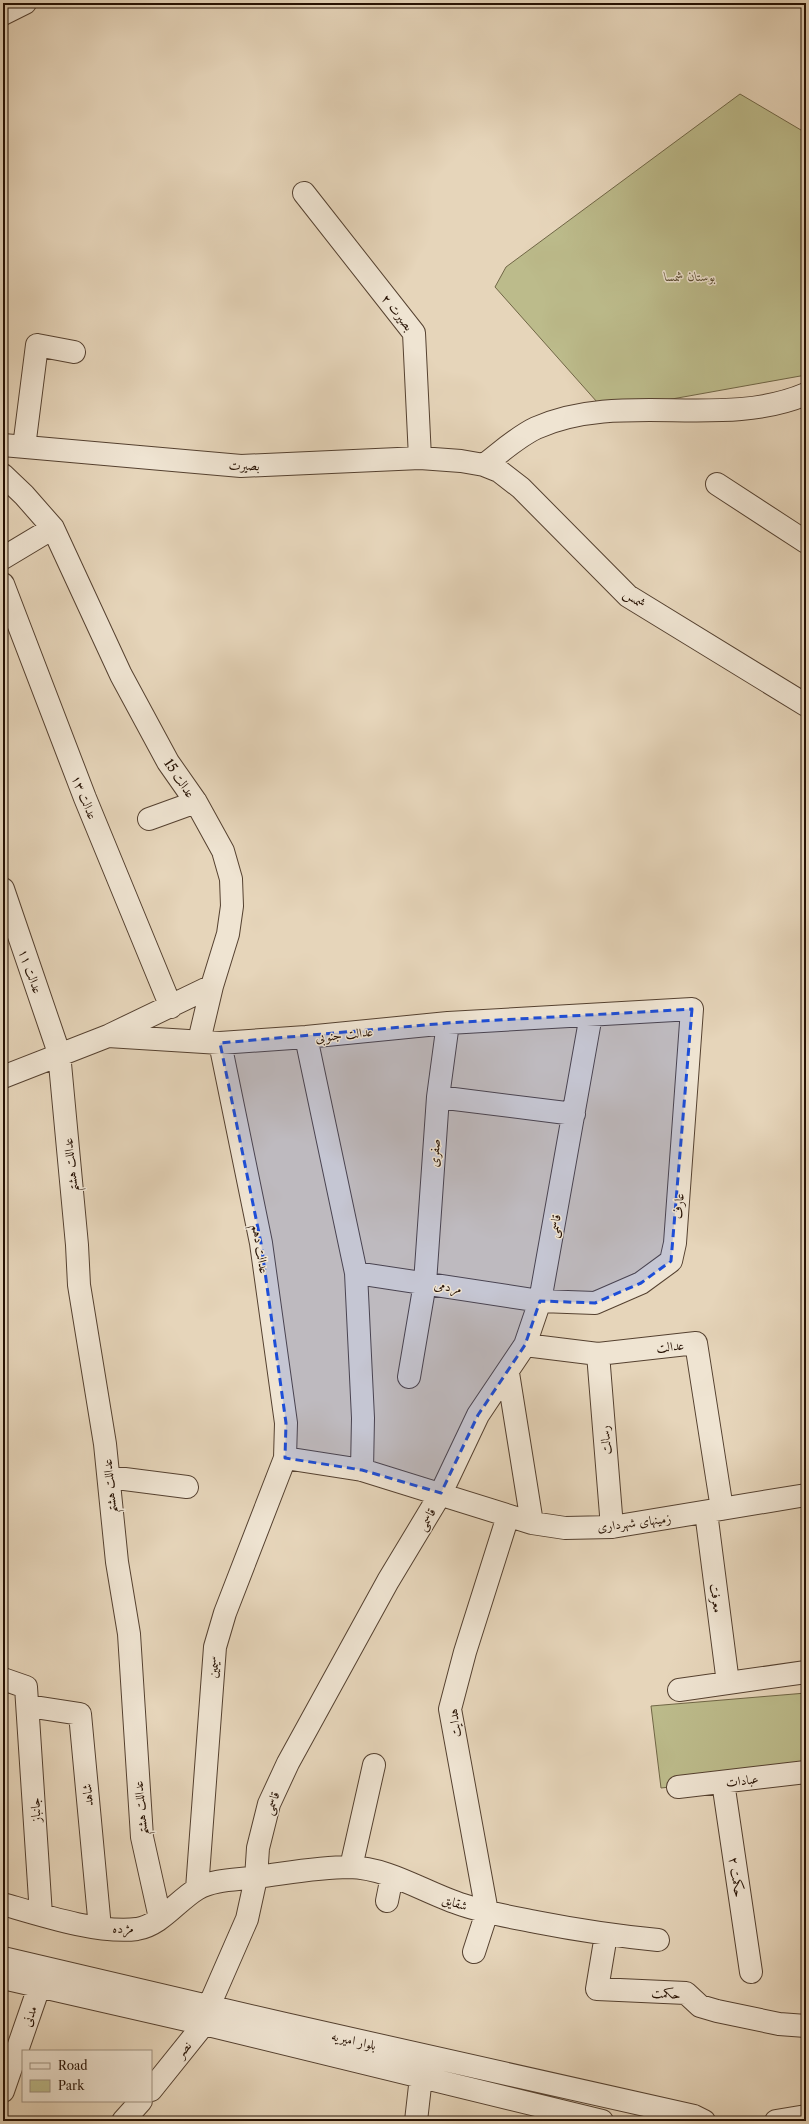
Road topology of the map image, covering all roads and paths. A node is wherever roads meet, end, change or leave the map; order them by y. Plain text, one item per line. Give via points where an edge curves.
1 (25, 3) edge
2 (3, 14) edge
3 (304, 193) dead end
4 (74, 352) dead end
5 (806, 394) edge
6 (14, 446) edge
7 (420, 458) junction
8 (484, 465) junction
9 (3, 475) edge
10 (717, 484) dead end
11 (53, 528) junction
12 (806, 542) edge
13 (3, 558) edge
14 (3, 584) edge
15 (806, 705) edge
16 (196, 802) junction
17 (149, 819) dead end
18 (3, 890) edge
19 (212, 986) junction
20 (171, 1007) junction
21 (692, 1009) joint
22 (591, 1015) junction
23 (448, 1023) junction
24 (108, 1036) junction
25 (306, 1037) junction
26 (199, 1041) junction
27 (220, 1043) junction
28 (60, 1053) junction
29 (3, 1077) edge
30 (438, 1097) junction
31 (574, 1114) junction
32 (356, 1273) junction
33 (425, 1283) junction
34 (540, 1301) junction
35 (525, 1345) junction
36 (598, 1354) junction
37 (508, 1373) junction
38 (409, 1377) dead end
39 (285, 1458) junction
40 (362, 1470) junction
41 (109, 1477) junction
42 (187, 1487) dead end
43 (441, 1493) junction
44 (806, 1495) edge
45 (714, 1511) junction
46 (508, 1516) junction
47 (532, 1523) junction
48 (612, 1527) junction
49 (806, 1672) edge
50 (3, 1679) edge
51 (728, 1684) junction
52 (679, 1690) dead end
53 (28, 1706) junction
54 (374, 1765) dead end
55 (806, 1772) edge
56 (723, 1782) junction
57 (678, 1787) dead end
58 (351, 1867) junction
59 (392, 1876) junction
60 (256, 1878) junction
61 (197, 1889) junction
62 (387, 1901) dead end
63 (3, 1904) edge
64 (487, 1912) junction
65 (41, 1915) junction
66 (160, 1918) junction
67 (100, 1928) junction
68 (606, 1935) junction
69 (658, 1940) dead end
70 (474, 1952) dead end
71 (3, 1958) edge
72 (751, 1972) dead end
73 (3, 1978) edge
74 (39, 1988) junction
75 (206, 2015) junction
76 (806, 2026) edge
77 (5, 2077) edge
78 (421, 2077) junction
79 (152, 2089) edge
80 (554, 2115) edge
81 (806, 2116) edge
82 (416, 2121) edge
83 (602, 2121) edge
84 (704, 2121) edge
85 (776, 2121) edge

1 - 2 street
3 - 7 street, بصیرت ۲ via 414,333
4 - 6 street via 37,345
5 - 8 street via 790,400 752,407 577,415 523,435
6 - 7 street, بصیرت via 241,466
7 - 8 street, بصیرت
8 - 15 street, شمس via 499,471 520,488 628,596
9 - 11 street, عدالت 15
10 - 12 street
11 - 13 street
11 - 16 street, عدالت 15 via 121,675 168,762
14 - 20 street, عدالت ۱۳ via 85,798
16 - 17 street
16 - 19 street, عدالت 15 via 223,851 231,879 232,906 228,934
18 - 28 street, عدالت ۱۱
19 - 20 street
19 - 26 street, عدالت 15
20 - 24 street
21 - 22 street, عدالت جنوبی
21 - 34 street, عارف via 675,1243 671,1261 641,1283 595,1303
22 - 23 street, عدالت جنوبی
22 - 31 street, قاسمی
23 - 25 street, عدالت جنوبی
23 - 30 street, صفری
24 - 26 street, عدالت جنوبی
24 - 28 street, عدالت جنوبی
25 - 27 street, عدالت جنوبی
25 - 32 street
26 - 27 street, عدالت جنوبی
27 - 39 street, عدالت دهم via 261,1243 286,1423
28 - 29 street, عدالت جنوبی
28 - 41 street, عداللت هشتم via 79,1285
30 - 31 street
30 - 33 street, صفری
31 - 34 street, قاسمی
32 - 33 street, مردمی
32 - 40 street via 363,1418
33 - 34 street, مردمی
33 - 38 street, صفری
34 - 35 street, قاسمی
35 - 36 street, عدالت
35 - 37 street, قاسمی
36 - 45 street, عدالت via 696,1343
36 - 48 street, رسالت
37 - 43 street, قاسمی via 478,1415
37 - 47 street
39 - 40 street, زمینهای شهرداری
39 - 61 street, سیمین via 225,1613 215,1647
40 - 43 street, زمینهای شهرداری
41 - 42 street
41 - 66 street, عداللت هشتم via 117,1562 129,1634 142,1837
43 - 46 street, زمینهای شهرداری
43 - 60 street, قاسمی via 388,1581 288,1763 269,1804 258,1848
44 - 45 street, زمینهای شهرداری
45 - 48 street, زمینهای شهرداری
45 - 51 street, معرفت
46 - 47 street, زمینهای شهرداری
46 - 64 street, هدایت via 465,1652 450,1709
47 - 48 street, زمینهای شهرداری via 565,1528
49 - 51 street
50 - 53 street via 26,1687
51 - 52 street
53 - 65 street, جانباز
53 - 67 street, شاهد via 80,1714
54 - 58 street
55 - 56 street, عبادات
56 - 57 street, عبادات
56 - 72 street, حکمت ۲
58 - 59 street, شقایق
58 - 60 street, شقایق via 304,1870
59 - 62 street
59 - 64 street, شقایق via 434,1895
60 - 61 street, مژده via 234,1879
60 - 75 street, قاسمی via 247,1919
61 - 66 street, مژده
63 - 65 street, مژده
64 - 68 street, شقایق
64 - 70 street
65 - 67 street, مژده
66 - 67 street, مژده via 138,1929
68 - 69 street, شقایق
68 - 76 street, حکمت via 597,1989 686,1993 700,2006 717,2011 779,2024
71 - 75 street, بلوار امیریه
73 - 74 street, بلوار امیریه
74 - 75 street, بلوار امیریه
74 - 77 street, مدنی
75 - 78 street, بلوار امیریه
75 - 79 street, نصر
75 - 84 street, بلوار امیریه via 694,2116
78 - 80 street, بلوار امیریه
78 - 82 street
80 - 83 street, بلوار امیریه
81 - 85 street

